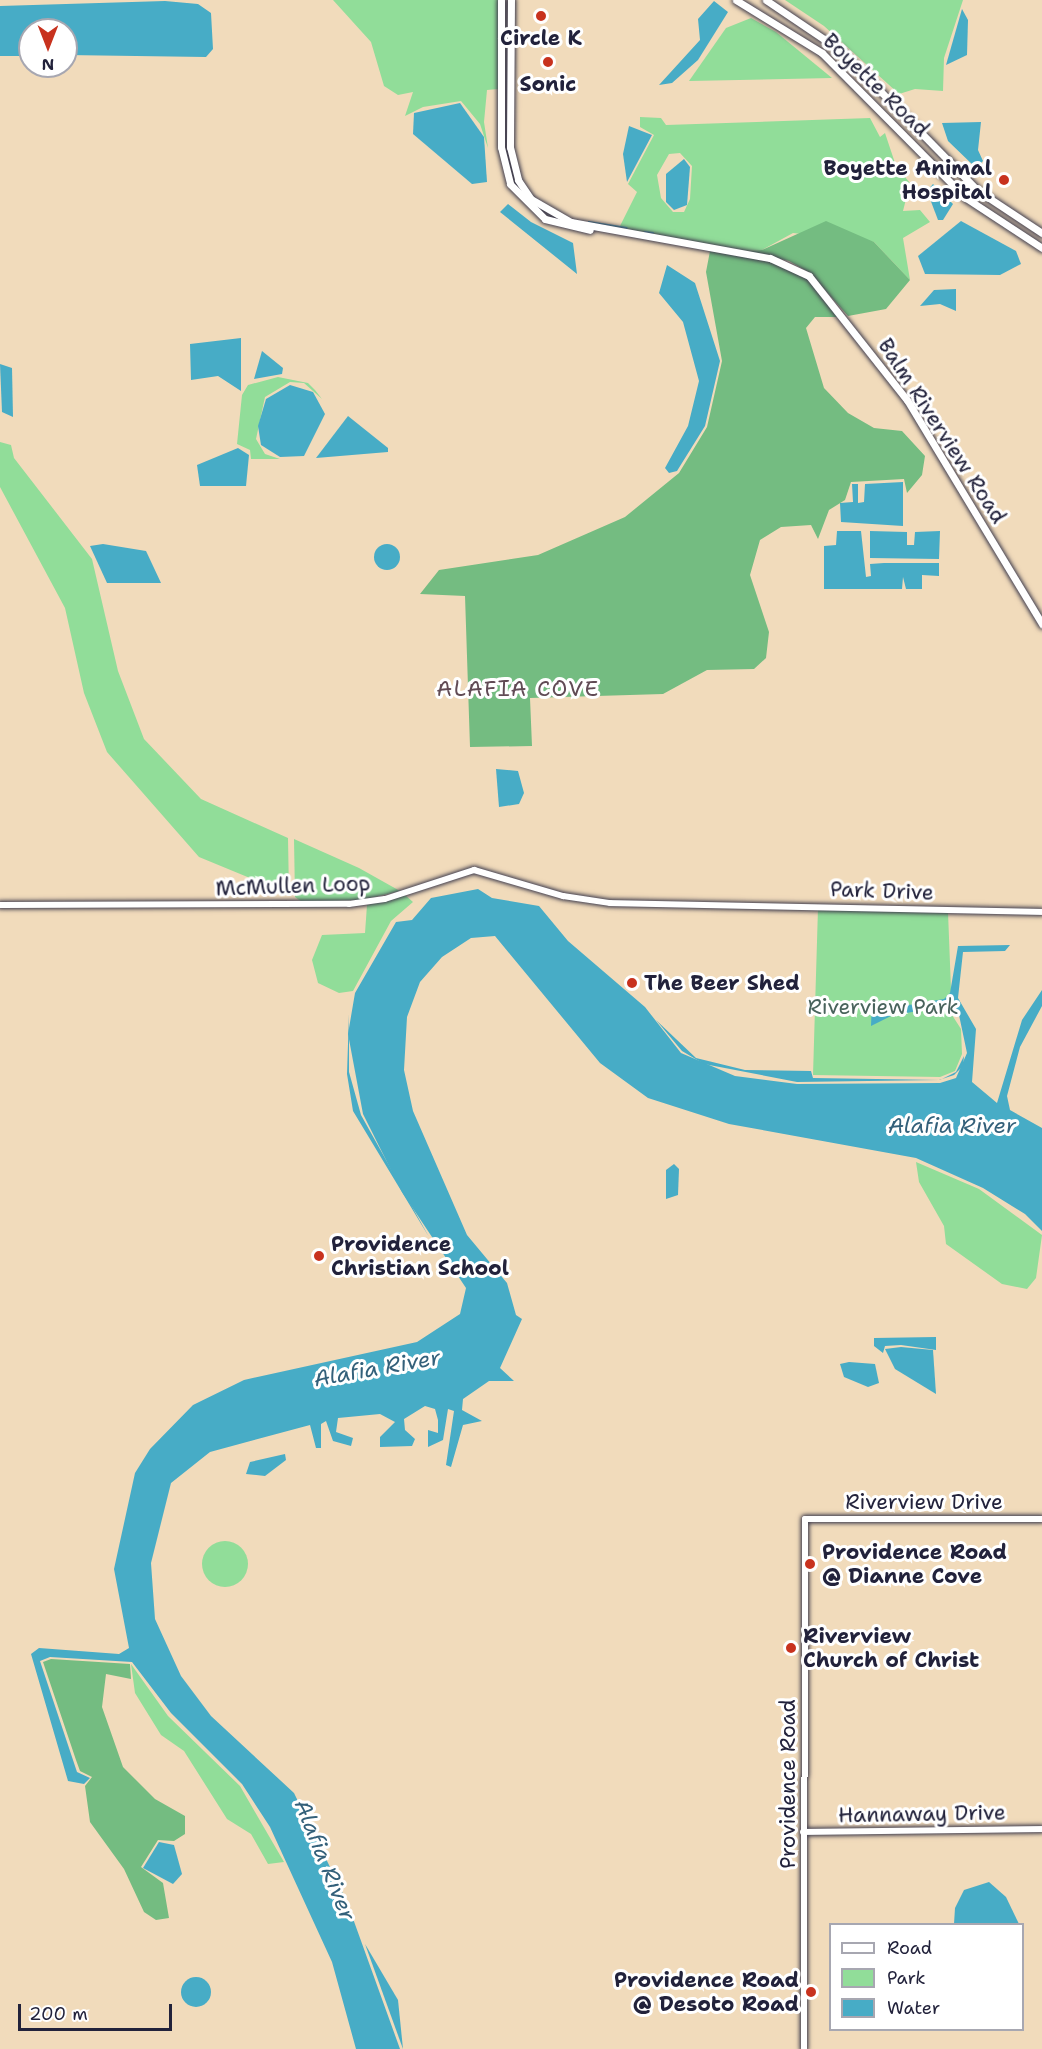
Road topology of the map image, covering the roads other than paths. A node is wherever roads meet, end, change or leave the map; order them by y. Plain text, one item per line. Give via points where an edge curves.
1 (501, 0) edge
2 (511, 0) edge
3 (736, 0) edge
4 (766, 0) edge
5 (1042, 233) edge
6 (622, 234) junction
7 (1042, 248) edge
8 (1042, 624) edge
9 (721, 904) joint
10 (0, 905) edge
11 (1042, 912) edge
12 (805, 1519) joint
13 (1042, 1519) edge
14 (1042, 1829) edge
15 (803, 1832) junction
16 (804, 2049) edge

1 - 6 main road, Balm Riverview Road via 501,147 512,186 536,213 559,226
2 - 6 main road, Balm Riverview Road via 510,147 518,180 552,215
3 - 7 main road, Boyette Road via 822,53 966,198
4 - 5 main road, Boyette Road via 840,50 977,190
6 - 8 main road, Balm Riverview Road via 770,258 809,276 835,304 907,400
9 - 10 street, McMullen Loop via 622,904 563,897 474,870 385,899 349,904
9 - 11 street, Park Drive
12 - 13 street, Riverview Drive
12 - 15 street, Providence Road
14 - 15 street, Hannaway Drive
15 - 16 street, Providence Road

